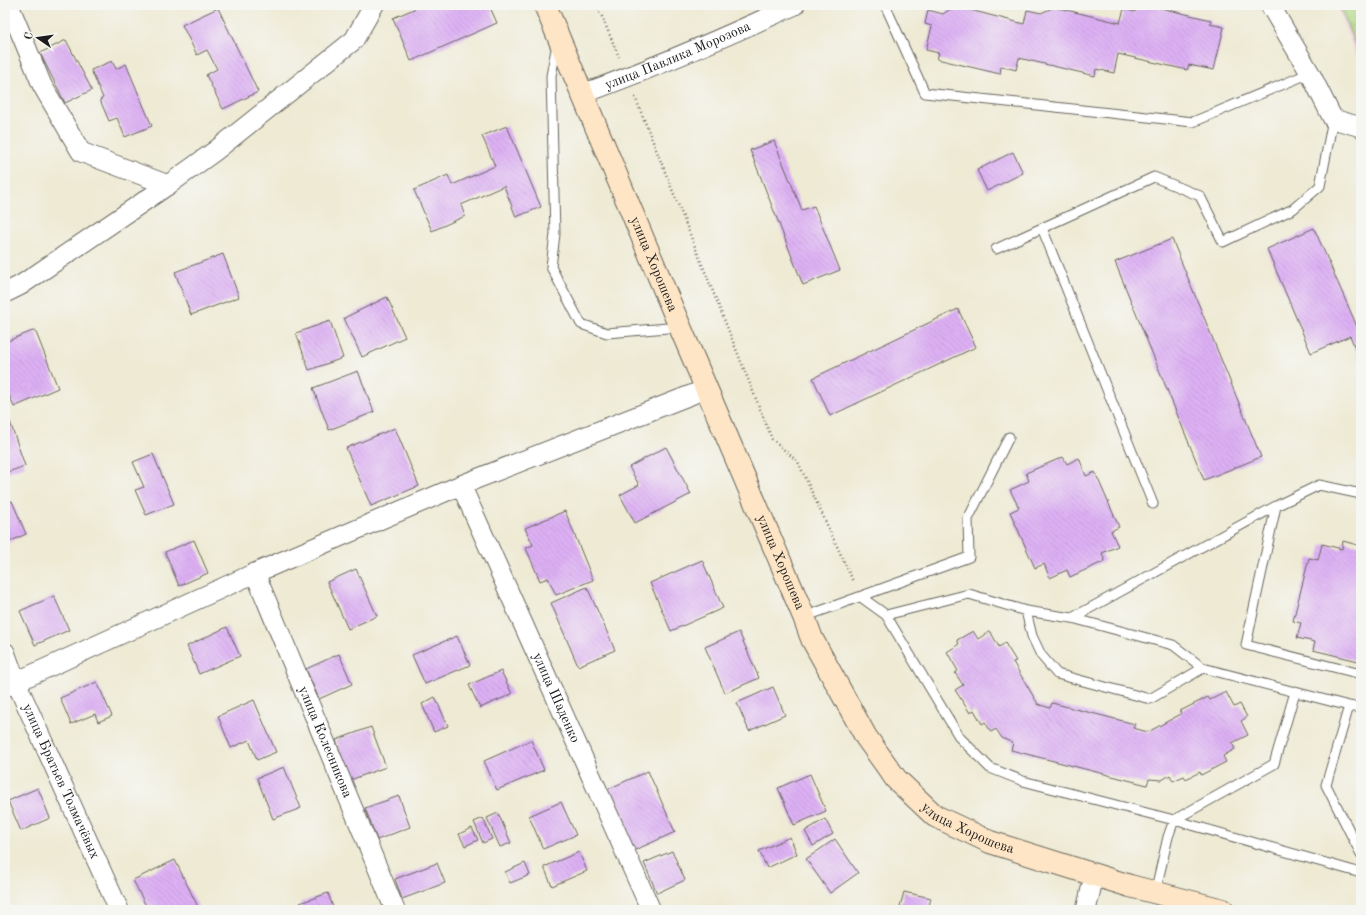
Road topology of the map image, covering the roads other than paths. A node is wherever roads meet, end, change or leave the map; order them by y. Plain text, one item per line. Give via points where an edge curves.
1 (9, 5) edge
2 (374, 5) edge
3 (545, 5) edge
4 (795, 5) edge
5 (885, 5) edge
6 (1270, 5) edge
7 (558, 37) junction
8 (1310, 73) junction
9 (582, 94) junction
10 (1332, 119) junction
11 (1361, 128) edge
12 (168, 185) junction
13 (1042, 228) junction
14 (996, 249) dead end
15 (5, 292) edge
16 (680, 327) junction
17 (706, 389) junction
18 (1009, 437) dead end
19 (461, 485) junction
20 (1361, 494) edge
21 (1153, 504) dead end
22 (1276, 506) junction
23 (255, 573) junction
24 (861, 597) junction
25 (1026, 610) junction
26 (886, 615) junction
27 (804, 617) junction
28 (1072, 618) junction
29 (5, 652) edge
30 (1203, 668) junction
31 (1361, 674) edge
32 (11, 685) edge
33 (1295, 692) junction
34 (1349, 706) junction
35 (1361, 708) edge
36 (1174, 820) junction
37 (1361, 854) edge
38 (1361, 873) edge
39 (1094, 876) junction
40 (1155, 893) junction
41 (119, 910) edge
42 (395, 910) edge
43 (651, 910) edge
44 (1086, 910) edge
45 (1223, 910) edge

1 - 12 street via 42,86 81,152
2 - 12 street via 354,40 215,151
3 - 7 main road, улица Хорошева
4 - 9 street, улица Павлика Морозова via 628,78
5 - 8 lane via 925,93 1192,122
6 - 8 street
7 - 9 main road, улица Хорошева
7 - 16 lane via 551,76 555,234 551,267 581,324 607,333
8 - 10 street
9 - 16 main road, улица Хорошева
10 - 11 street
10 - 13 lane via 1320,186 1293,209 1223,242 1200,196 1154,177
12 - 15 street via 21,285
13 - 14 lane
13 - 21 lane
16 - 17 main road, улица Хорошева
17 - 19 street
17 - 27 main road, улица Хорошева
18 - 24 lane via 968,520 969,557
19 - 23 street
19 - 43 street, улица Шаденко
20 - 22 lane via 1319,485
22 - 28 lane
22 - 31 lane via 1246,645
23 - 32 street
23 - 42 street, улица Колесникова
24 - 26 lane
24 - 27 lane
25 - 26 lane via 970,594
25 - 28 lane
25 - 30 lane via 1032,636 1041,655 1057,674 1150,699
26 - 36 lane via 960,738 990,768 1023,781
27 - 39 main road, улица Хорошева via 812,639 866,737 896,779 935,816 990,842
28 - 30 lane via 1173,645
29 - 32 street, улица Братьев Толмачёвых
30 - 33 lane
32 - 41 street, улица Братьев Толмачёвых
33 - 34 lane
33 - 36 lane via 1274,764
34 - 35 lane
34 - 37 lane via 1326,785
36 - 38 lane
36 - 40 lane
39 - 40 main road, улица Хорошева
39 - 44 street
40 - 45 main road, улица Хорошева

